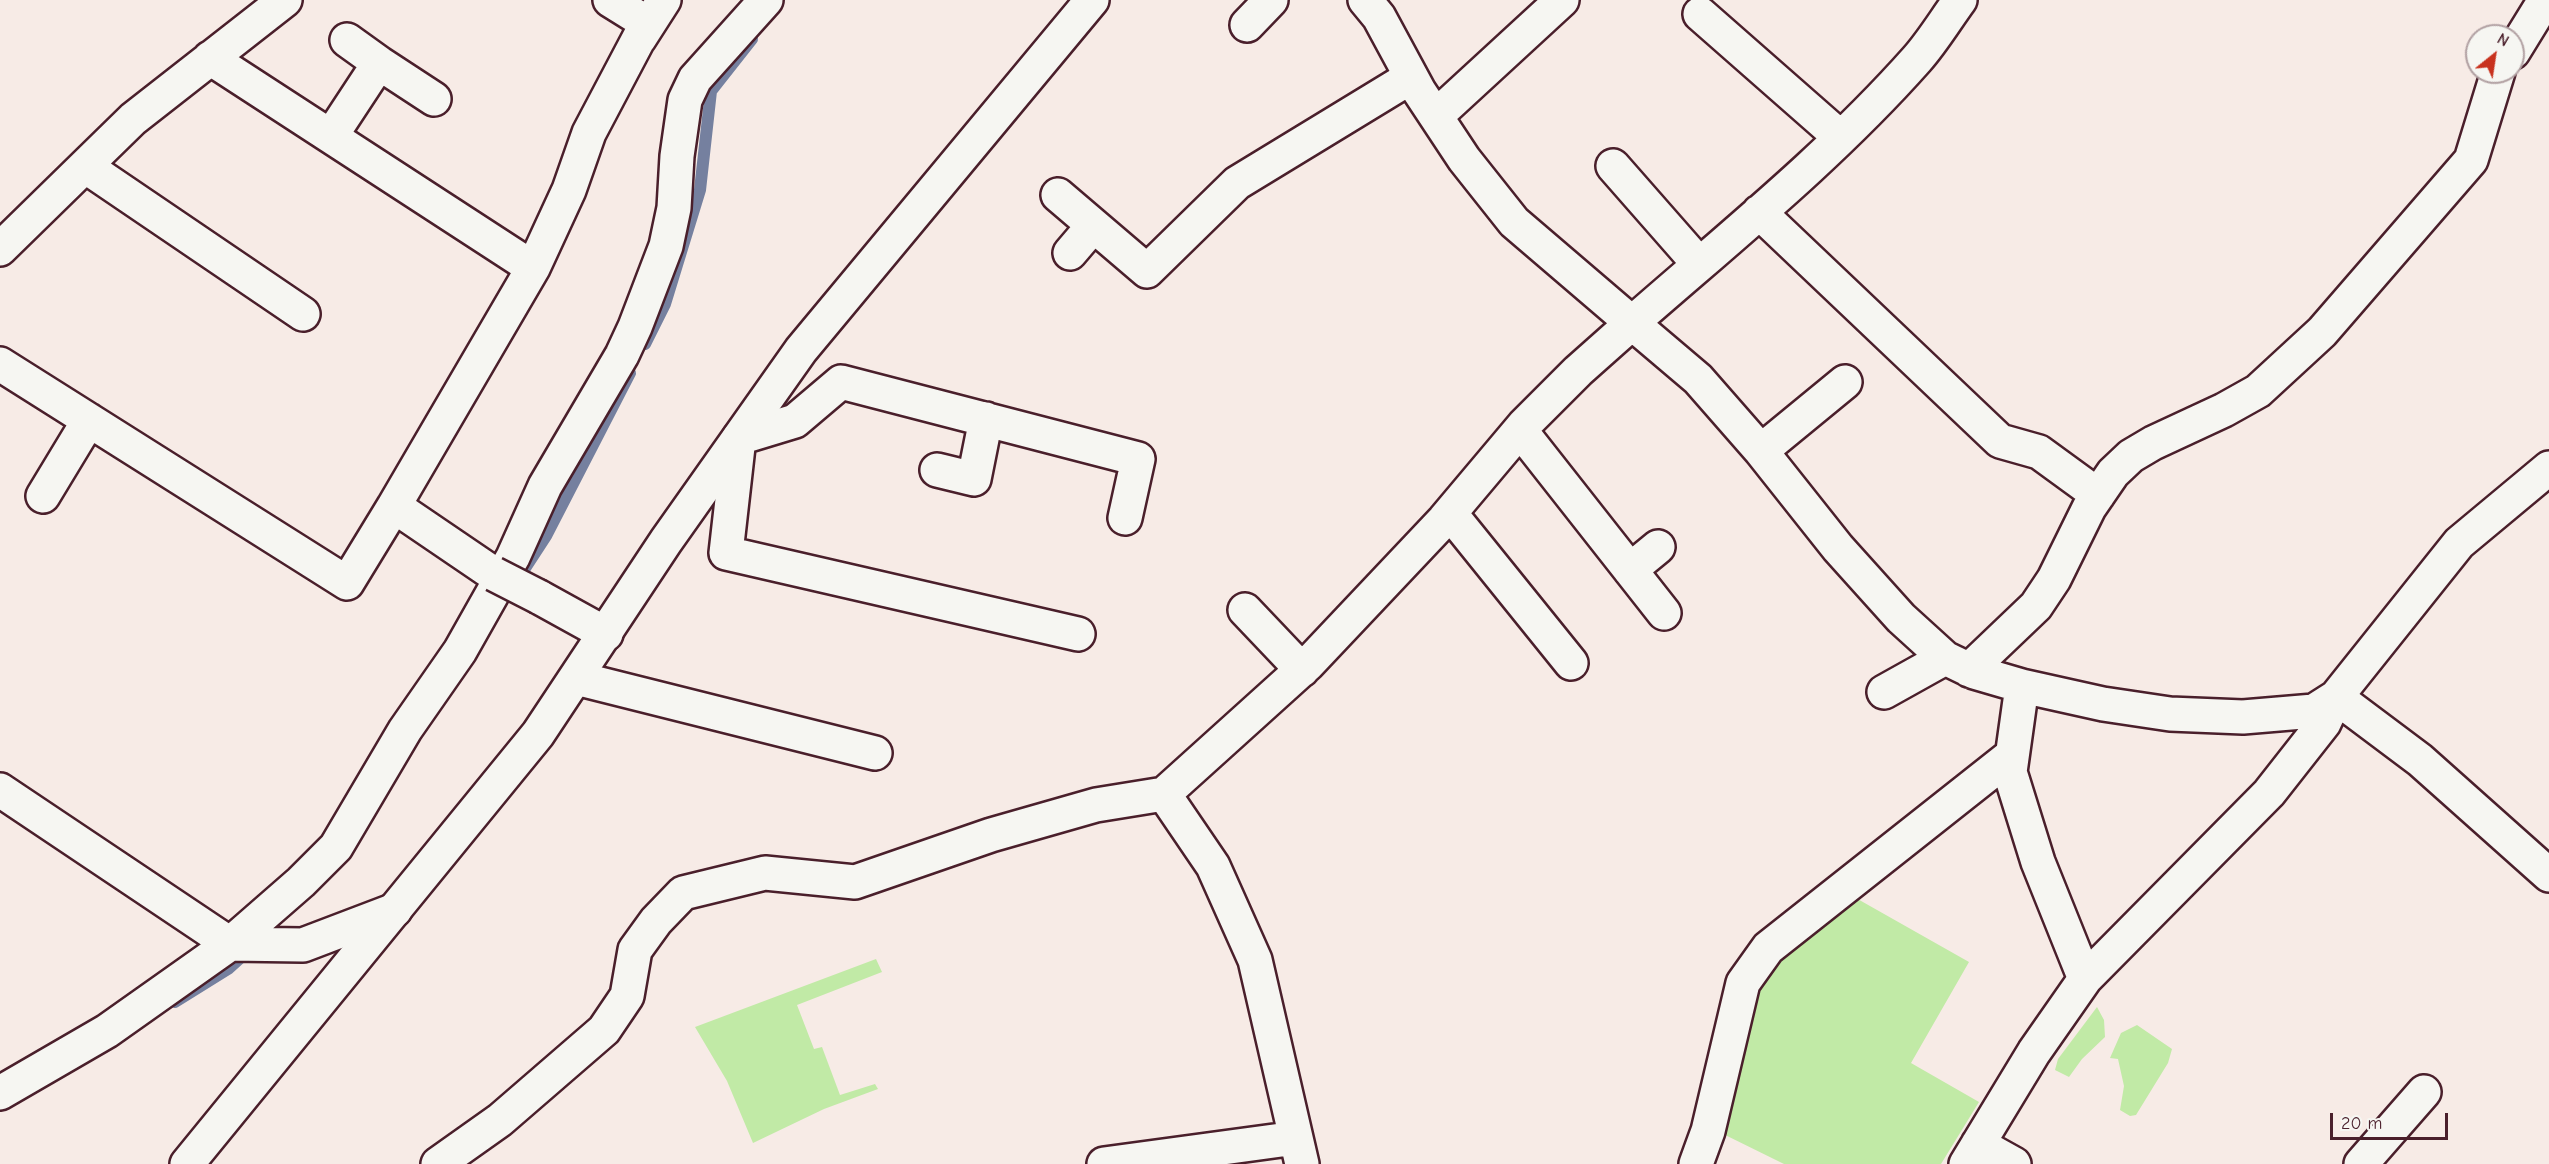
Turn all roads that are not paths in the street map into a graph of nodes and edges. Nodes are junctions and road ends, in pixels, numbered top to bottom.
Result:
1 (285, 0) edge
2 (610, 0) edge
3 (664, 0) edge
4 (766, 0) edge
5 (1092, 0) edge
6 (1271, 0) edge
7 (1365, 0) edge
8 (1562, 0) edge
9 (1960, 0) edge
10 (2545, 0) edge
11 (1700, 14) dead end
12 (1247, 25) dead end
13 (2525, 32) edge
14 (639, 39) junction
15 (347, 40) dead end
16 (210, 58) junction
17 (379, 63) junction
18 (1411, 77) junction
19 (2494, 84) edge
20 (434, 99) dead end
21 (1436, 116) junction
22 (331, 136) junction
23 (1840, 137) junction
24 (85, 166) junction
25 (1613, 166) dead end
26 (1058, 195) dead end
27 (1759, 212) junction
28 (1093, 226) junction
29 (0, 249) edge
30 (1071, 253) dead end
31 (1699, 264) junction
32 (533, 268) junction
33 (303, 314) dead end
34 (1632, 323) junction
35 (0, 364) edge
36 (1845, 382) dead end
37 (986, 419) junction
38 (89, 420) junction
39 (1520, 430) junction
40 (739, 438) junction
41 (1761, 450) junction
42 (2549, 468) edge
43 (937, 470) dead end
44 (2098, 495) junction
45 (43, 496) dead end
46 (394, 506) junction
47 (1450, 513) junction
48 (1125, 518) dead end
49 (1658, 547) dead end
50 (1630, 570) junction
51 (1245, 610) dead end
52 (1664, 613) dead end
53 (606, 634) junction
54 (1078, 634) dead end
55 (1571, 663) dead end
56 (1957, 664) junction
57 (1302, 670) junction
58 (576, 678) junction
59 (2022, 686) junction
60 (1884, 692) dead end
61 (2336, 697) junction
62 (875, 753) dead end
63 (2012, 755) junction
64 (0, 790) edge
65 (1164, 794) junction
66 (2549, 875) edge
67 (395, 910) junction
68 (230, 944) junction
69 (2085, 979) junction
70 (2424, 1092) dead end
71 (0, 1093) edge
72 (1299, 1151) edge
73 (1972, 1154) edge
74 (187, 1164) edge
75 (438, 1164) edge
76 (1104, 1164) edge
77 (1696, 1164) edge
78 (2014, 1164) edge
79 (2361, 1164) edge

1 - 16 street
2 - 14 street
3 - 14 street
4 - 68 street
5 - 40 street
6 - 12 street
7 - 18 street
8 - 21 street
9 - 23 street
10 - 13 street
11 - 23 street
14 - 32 street
15 - 17 street
16 - 22 street
16 - 24 street
17 - 20 street
17 - 22 street
18 - 21 street
18 - 28 street
19 - 44 street
21 - 34 street
22 - 32 street
23 - 27 street
24 - 29 street
24 - 33 street
25 - 31 street
26 - 28 street
27 - 31 street
27 - 44 street
28 - 30 street
31 - 34 street
32 - 46 street
34 - 39 street
34 - 41 street
35 - 38 street
36 - 41 street
37 - 40 street
37 - 43 street
37 - 48 street
38 - 45 street
38 - 46 street
39 - 47 street
39 - 50 street
40 - 53 street
40 - 54 street
41 - 56 street
42 - 61 street
44 - 56 street
46 - 53 street, bridge
47 - 55 street
47 - 57 street
49 - 50 street
50 - 52 street
51 - 57 street
53 - 58 street
56 - 59 street
56 - 60 street
57 - 65 street
58 - 62 street
58 - 67 street
59 - 61 street
59 - 63 street
61 - 66 street
61 - 69 street
63 - 69 street
63 - 77 street
64 - 68 street
65 - 72 street
65 - 75 street
67 - 68 street
67 - 74 street
68 - 71 street
69 - 73 street
70 - 79 street
72 - 76 street
73 - 78 street

